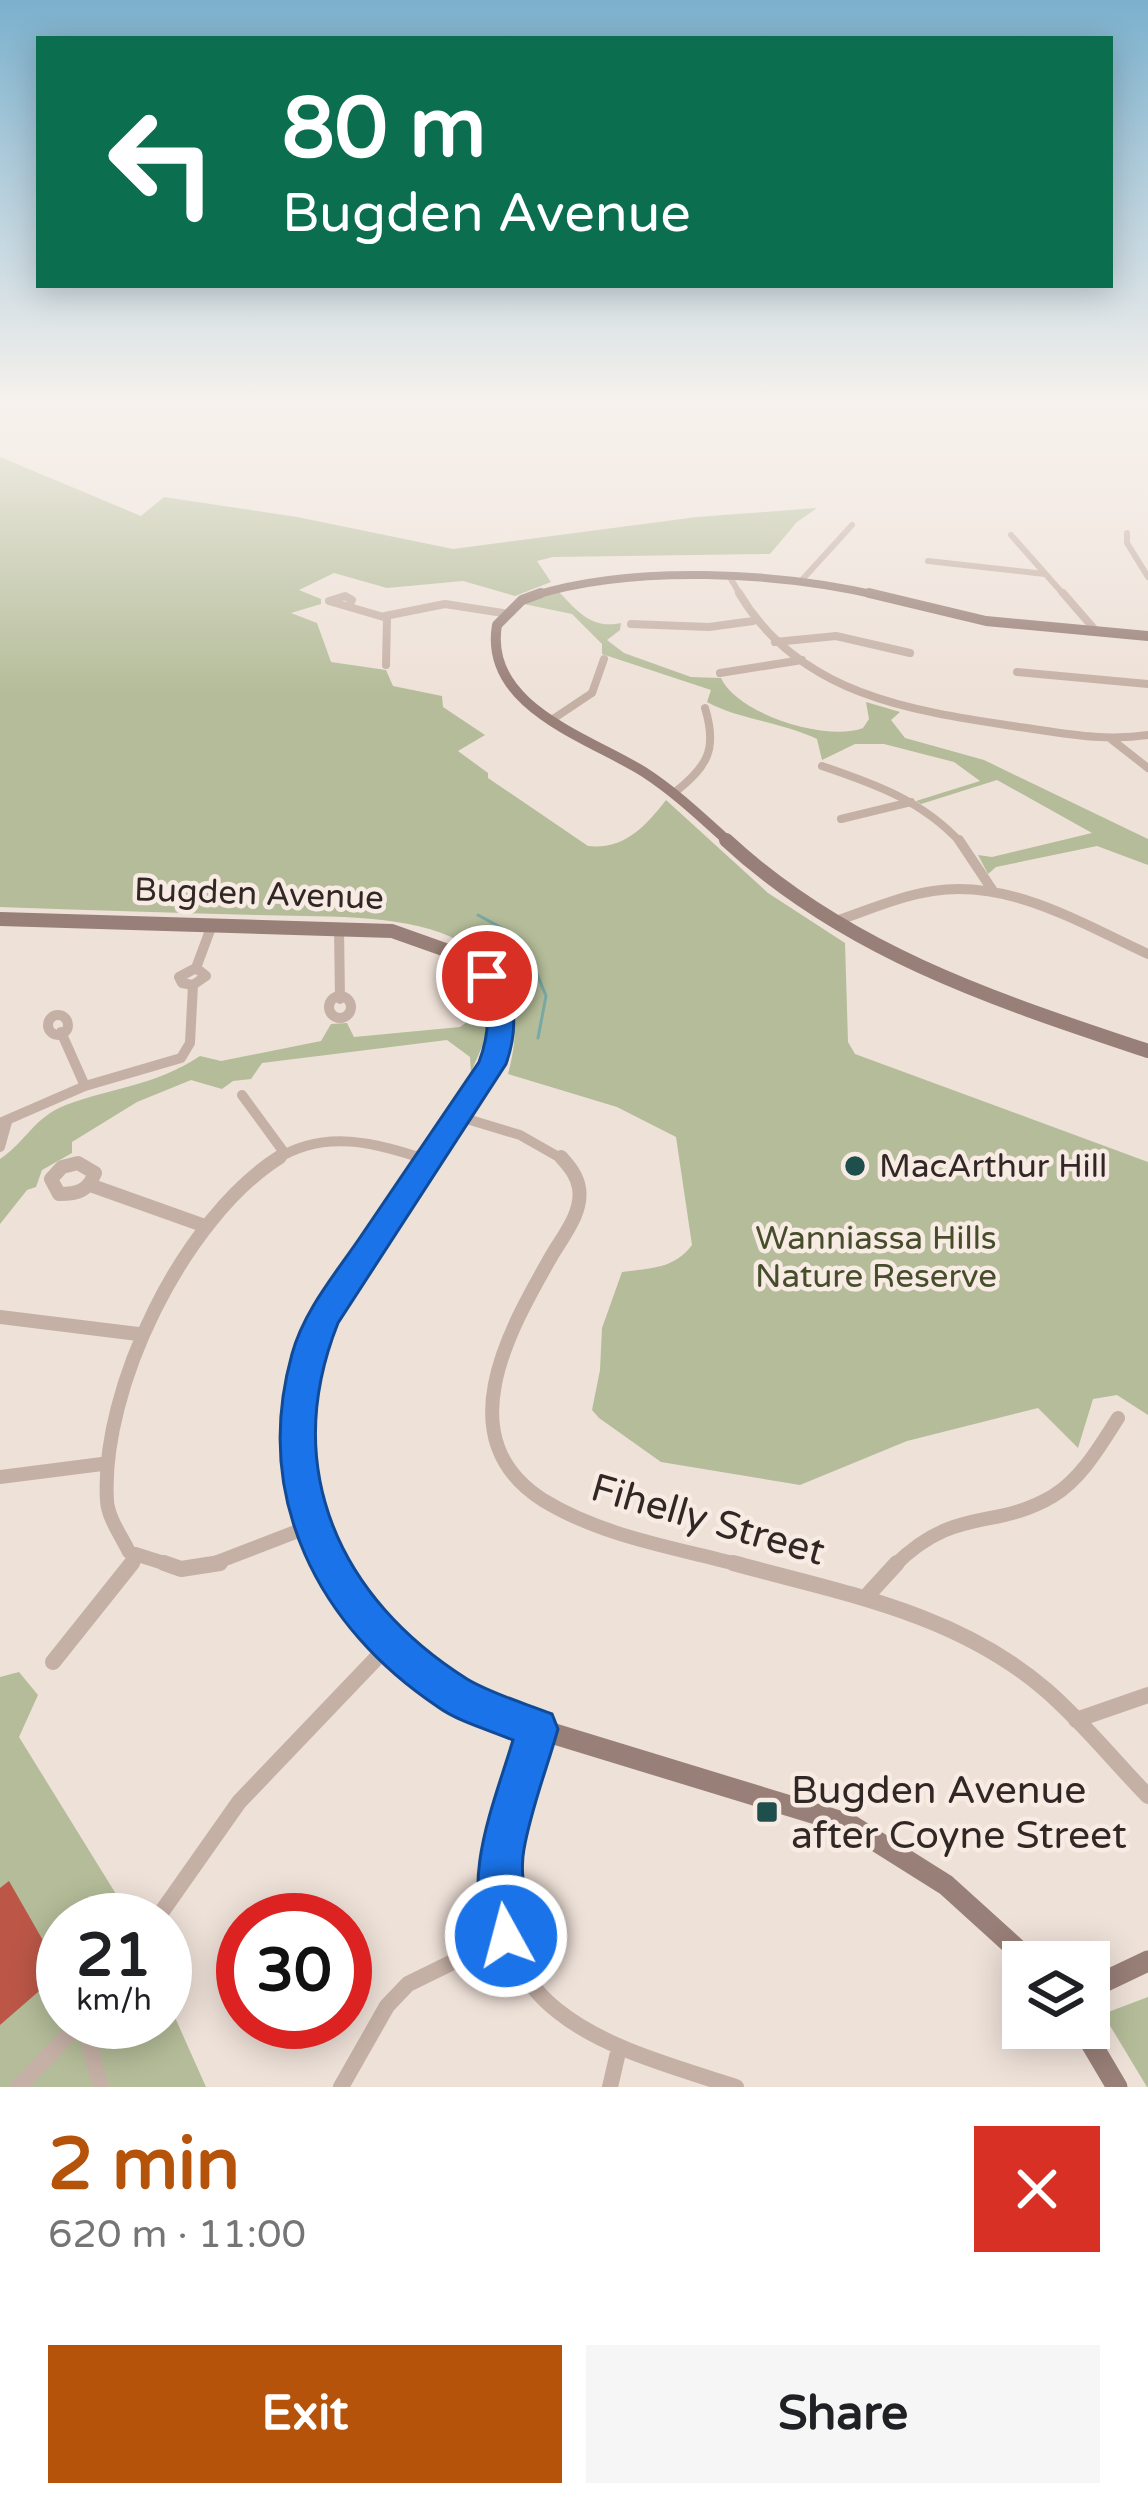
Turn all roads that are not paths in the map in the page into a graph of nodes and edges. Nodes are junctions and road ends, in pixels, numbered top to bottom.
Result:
1 (852, 525) dead end
2 (1127, 533) dead end
3 (1011, 535) dead end
4 (928, 561) dead end
5 (1045, 574) junction
6 (1148, 577) edge
7 (731, 579) junction
8 (801, 581) junction
9 (350, 604) dead end
10 (503, 613) junction
11 (385, 616) junction
12 (753, 621) junction
13 (631, 624) dead end
14 (1096, 631) junction
15 (1148, 635) edge
16 (775, 642) junction
17 (910, 653) dead end
18 (604, 659) dead end
19 (802, 660) junction
20 (386, 664) dead end
21 (1017, 672) dead end
22 (720, 673) dead end
23 (1148, 684) edge
24 (705, 708) dead end
25 (553, 719) junction
26 (1148, 735) edge
27 (1111, 739) junction
28 (822, 766) dead end
29 (1148, 768) edge
30 (674, 793) junction
31 (911, 802) junction
32 (841, 819) dead end
33 (992, 891) junction
34 (0, 919) edge
35 (832, 922) junction
36 (212, 925) junction
37 (339, 928) junction
38 (1148, 954) edge
39 (340, 999) dead end
40 (62, 1032) dead end
41 (1148, 1052) edge
42 (85, 1086) junction
43 (242, 1095) dead end
44 (460, 1117) junction
45 (4, 1123) edge
46 (0, 1147) edge
47 (283, 1151) junction
48 (431, 1161) junction
49 (90, 1185) dead end
50 (206, 1226) junction
51 (0, 1317) edge
52 (137, 1334) junction
53 (1118, 1418) dead end
54 (102, 1464) junction
55 (0, 1477) edge
56 (311, 1526) junction
57 (136, 1558) junction
58 (865, 1598) junction
59 (389, 1646) junction
60 (53, 1662) dead end
61 (1148, 1695) edge
62 (1076, 1720) junction
63 (537, 1729) junction
64 (1148, 1796) edge
65 (175, 1893) edge
66 (506, 1936) junction
67 (1009, 1941) edge
68 (1148, 1961) edge
69 (1110, 1979) edge
70 (619, 2048) junction
71 (55, 2049) edge
72 (90, 2049) edge
73 (1094, 2049) edge
74 (18, 2087) edge
75 (101, 2087) edge
76 (341, 2087) edge
77 (610, 2087) edge
78 (736, 2087) edge
79 (1117, 2087) edge

1 - 8 street
2 - 6 street
3 - 5 street
4 - 5 street
5 - 14 street
7 - 8 street
7 - 10 street
7 - 12 street
8 - 14 street
9 - 11 street
10 - 11 street
10 - 25 street
11 - 20 street
12 - 13 street
12 - 16 street
14 - 15 street
16 - 17 street
16 - 19 street
18 - 25 street
19 - 22 street
19 - 27 street
21 - 23 street
24 - 30 street
25 - 30 street
26 - 27 street
27 - 29 street
28 - 31 street
30 - 35 street
31 - 32 street
31 - 33 street
33 - 35 street
33 - 38 street
34 - 36 street, Bugden Avenue
35 - 41 street
36 - 37 street, Bugden Avenue
36 - 42 street
37 - 39 street
37 - 44 street, Bugden Avenue
40 - 42 street
42 - 45 street
43 - 47 street
44 - 48 street, Bugden Avenue
44 - 58 street, Fihelly Street
45 - 46 street
47 - 48 street
47 - 50 street
48 - 56 street, Bugden Avenue
49 - 50 street
50 - 52 street
51 - 52 street
52 - 54 street
53 - 58 street
54 - 55 street
54 - 57 street
56 - 57 street
56 - 59 street, Bugden Avenue
57 - 60 street
58 - 62 street, Fihelly Street
59 - 63 street, Bugden Avenue
59 - 65 street
61 - 62 street
62 - 64 street, Fihelly Street
63 - 66 street
63 - 67 street, Bugden Avenue
66 - 70 street
66 - 76 street
68 - 69 street
70 - 77 street
70 - 78 street
71 - 74 street
72 - 75 street
73 - 79 street

